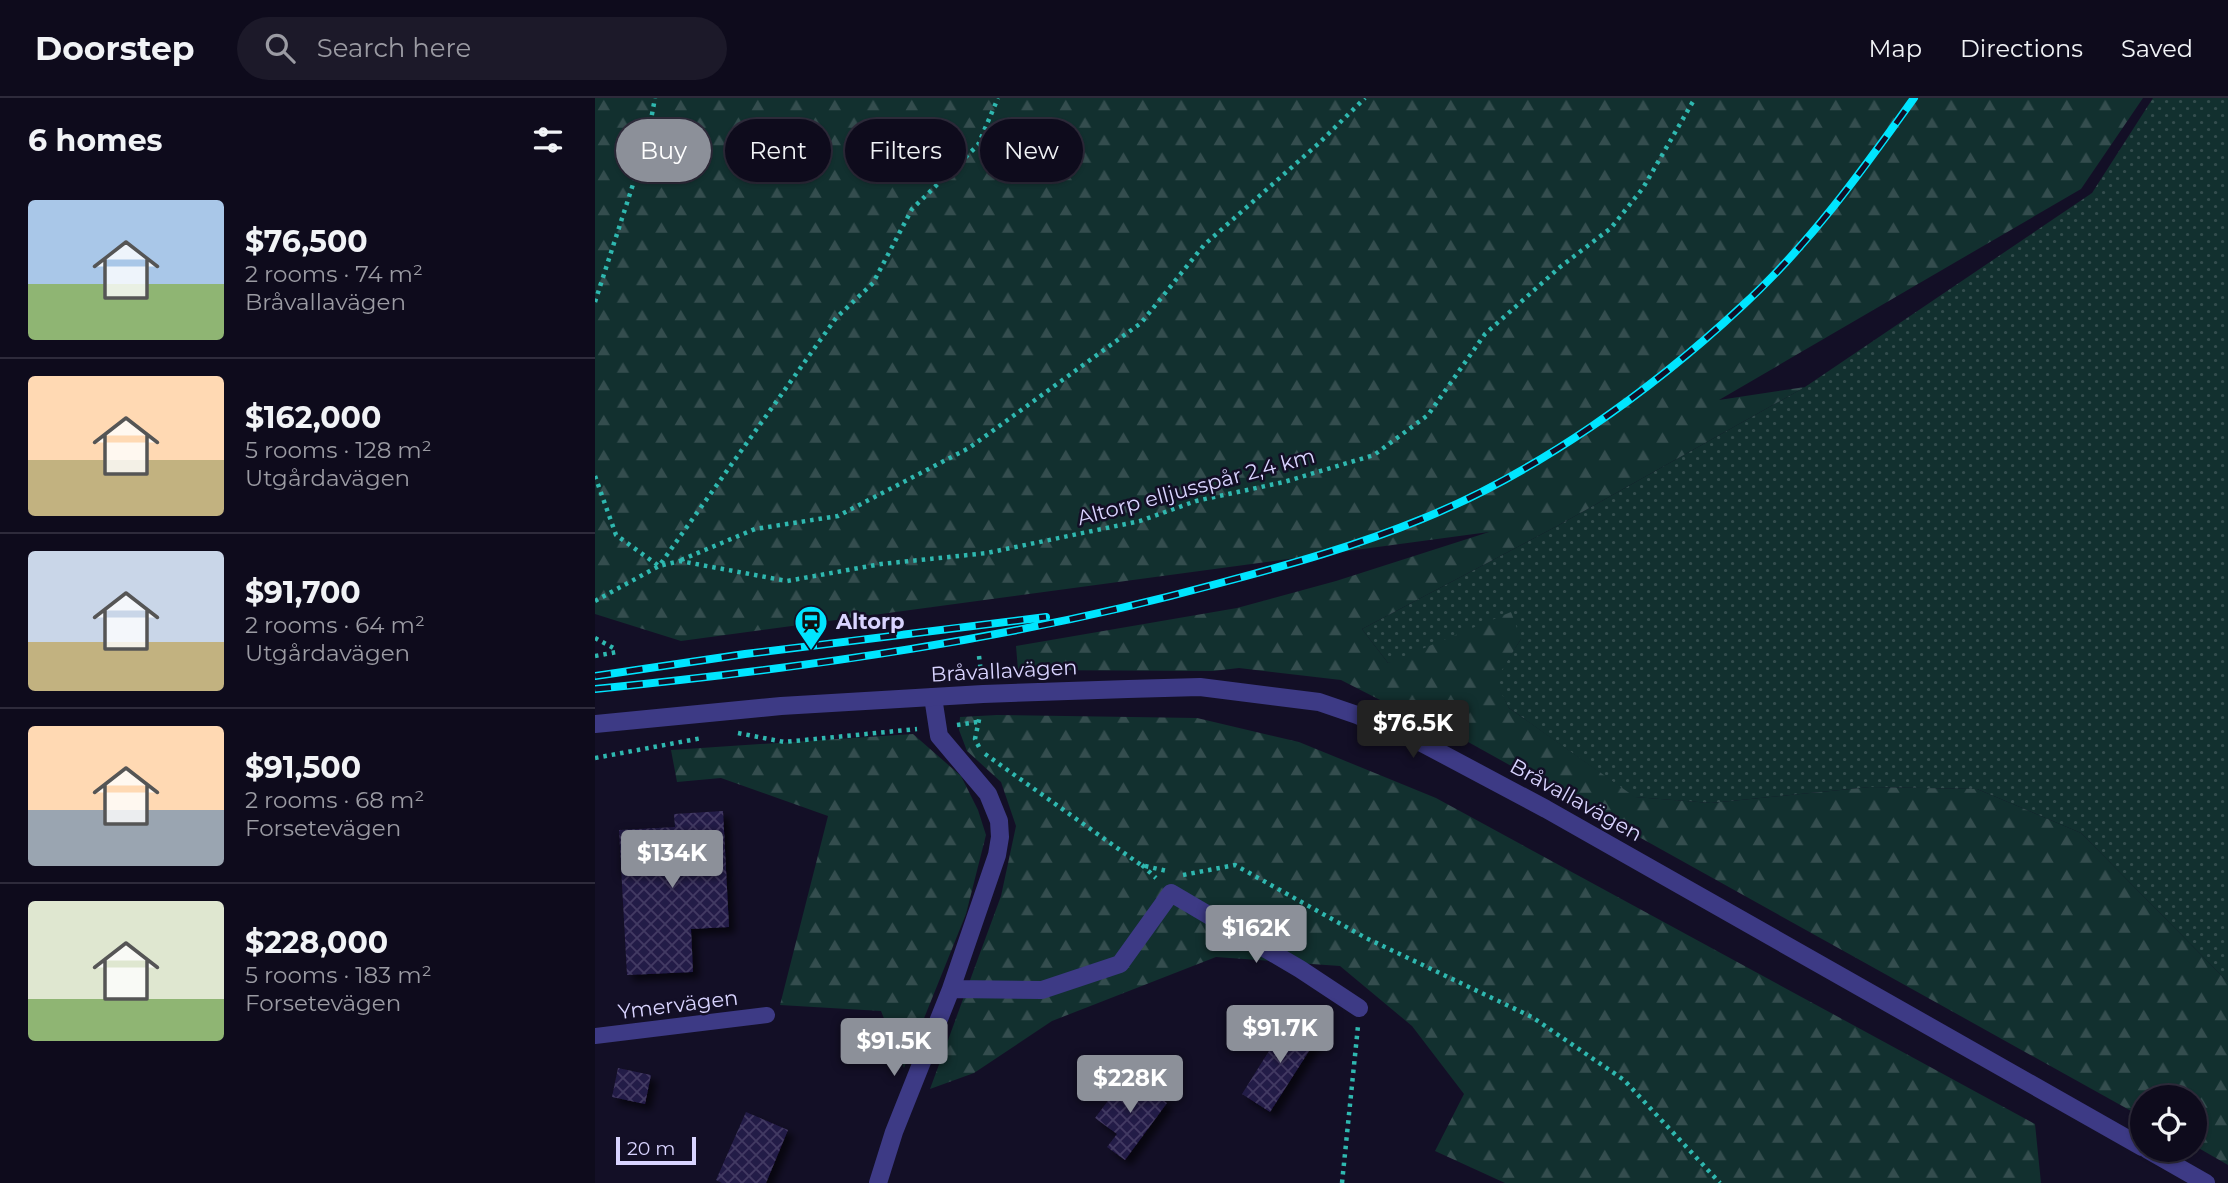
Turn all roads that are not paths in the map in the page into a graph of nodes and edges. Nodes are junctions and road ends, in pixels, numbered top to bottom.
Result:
1 (933, 697) junction
2 (595, 723) edge
3 (951, 989) junction
4 (1359, 1008) road end
5 (767, 1015) dead end
6 (595, 1036) edge
7 (2130, 1140) edge
8 (2169, 1162) edge
9 (878, 1183) edge
10 (2206, 1183) edge

1 - 2 street, Bråvallavägen
1 - 3 street
1 - 7 street, Bråvallavägen
3 - 4 street
3 - 9 street
5 - 6 lane, Ymervägen
8 - 10 street

